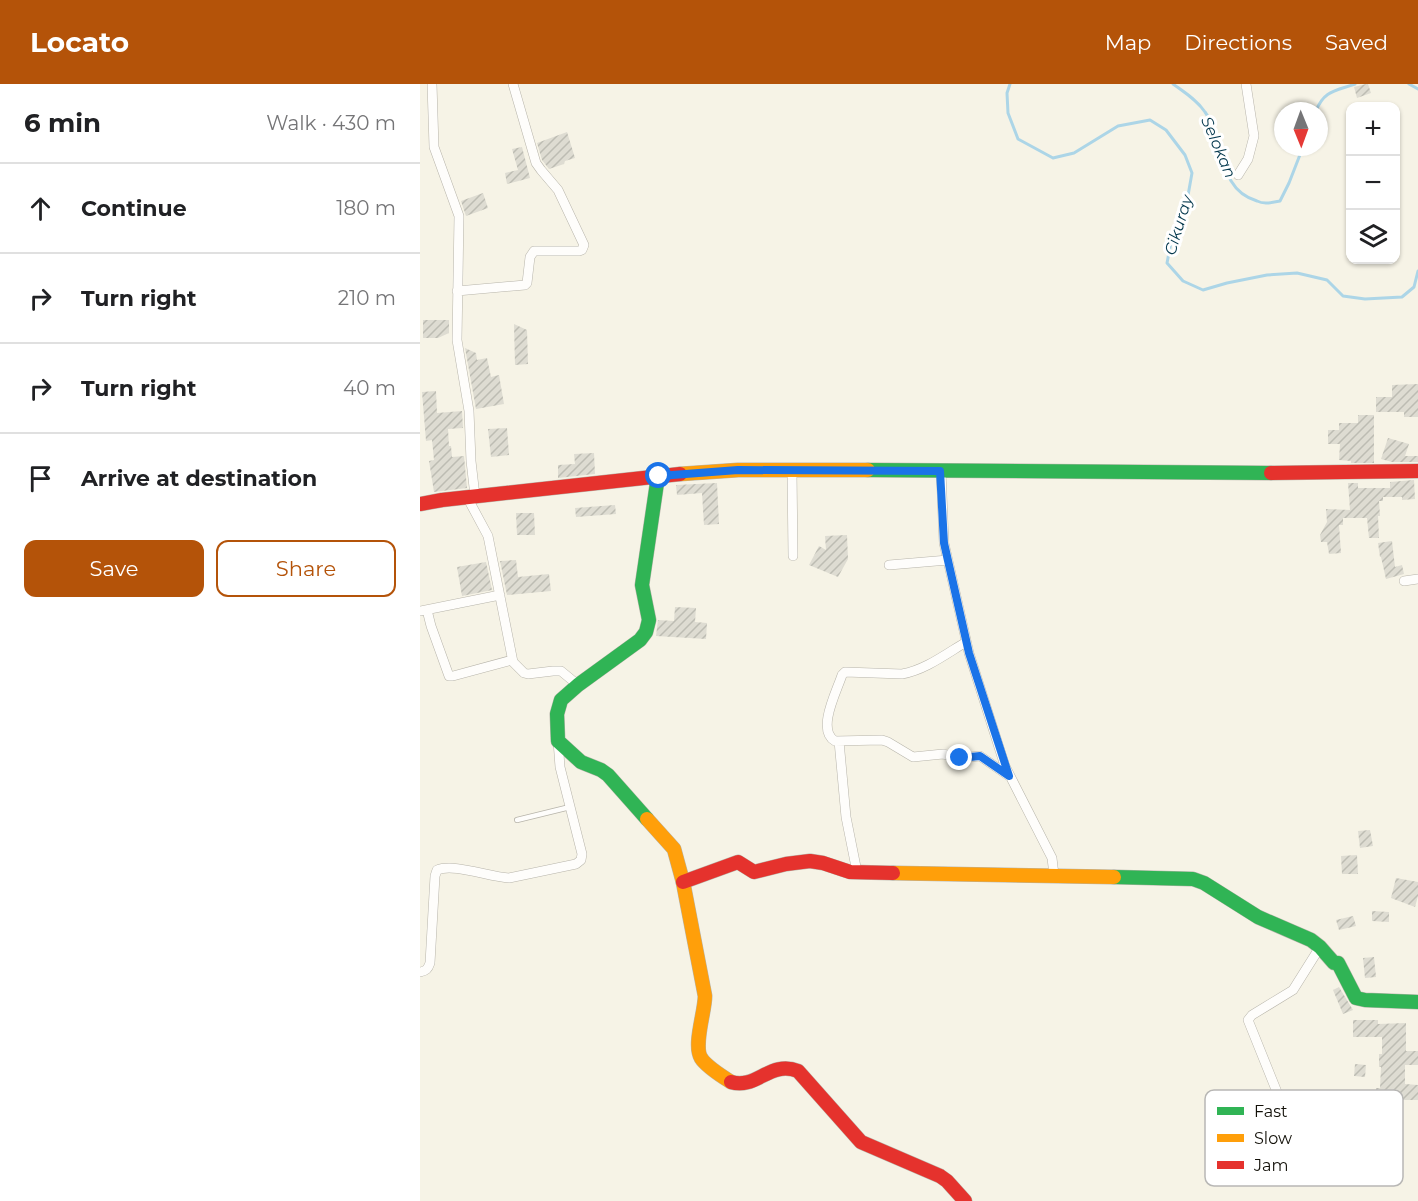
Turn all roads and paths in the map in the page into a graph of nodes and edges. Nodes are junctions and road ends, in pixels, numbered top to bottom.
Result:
1 (432, 84) edge
2 (513, 84) edge
3 (1246, 84) edge
4 (1238, 175) dead end
5 (457, 291) junction
6 (792, 471) junction
7 (940, 471) junction
8 (1418, 471) edge
9 (658, 476) junction
10 (471, 497) junction
11 (420, 504) edge
12 (793, 556) dead end
13 (948, 560) junction
14 (889, 565) dead end
15 (1418, 579) edge
16 (1404, 581) dead end
17 (500, 595) junction
18 (423, 610) edge
19 (966, 642) junction
20 (512, 660) junction
21 (578, 685) junction
22 (558, 741) junction
23 (839, 741) junction
24 (1009, 776) junction
25 (570, 807) junction
26 (517, 820) dead end
27 (857, 872) junction
28 (1054, 875) junction
29 (683, 882) junction
30 (1320, 947) junction
31 (420, 972) edge
32 (1418, 1002) edge
33 (1276, 1090) edge
34 (965, 1201) edge

1 - 5 street
2 - 5 street
3 - 4 street
5 - 10 street
6 - 7 street
6 - 9 street
6 - 12 street
7 - 8 street
7 - 13 street
9 - 10 street
9 - 21 street
10 - 11 street
10 - 17 street
13 - 14 street
13 - 19 street
15 - 16 street
17 - 18 street
17 - 20 street
18 - 20 street
19 - 23 street
19 - 24 street
20 - 21 street
21 - 22 street
22 - 25 street
22 - 29 street
23 - 24 street
23 - 27 street
24 - 28 street
25 - 26 lane
25 - 31 street
27 - 28 street
27 - 29 street
28 - 30 street
29 - 34 street
30 - 32 street
30 - 33 street

